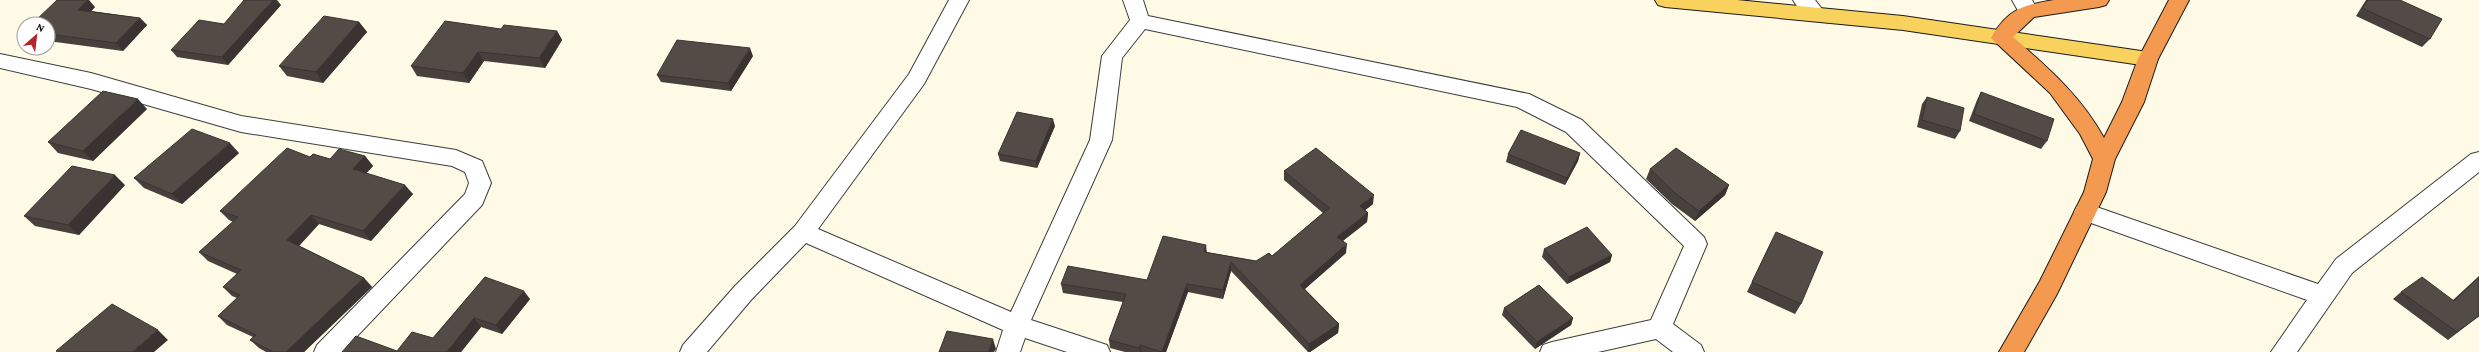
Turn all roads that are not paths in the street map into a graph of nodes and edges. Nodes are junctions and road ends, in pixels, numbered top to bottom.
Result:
1 (959, 0) edge
2 (1133, 0) edge
3 (1665, 0) edge
4 (2099, 0) edge
5 (2179, 0) edge
6 (2025, 6) edge
7 (1809, 7) edge
8 (1140, 21) junction
9 (2001, 38) junction
10 (2148, 59) junction
11 (0, 61) edge
12 (2104, 159) junction
13 (2479, 160) edge
14 (2085, 212) junction
15 (803, 232) junction
16 (2323, 296) junction
17 (1017, 324) junction
18 (1659, 328) junction
19 (326, 352) edge
20 (692, 352) edge
21 (1008, 352) edge
22 (1098, 352) edge
23 (1552, 352) edge
24 (1692, 352) edge
25 (2011, 352) edge
26 (2283, 352) edge

1 - 15 street
2 - 8 street
3 - 7 main road
4 - 6 highway
5 - 10 highway
6 - 9 highway
7 - 9 main road
8 - 17 street
8 - 18 street
9 - 10 main road
9 - 12 highway
10 - 12 highway
11 - 19 street
12 - 14 highway
13 - 16 street
14 - 16 street
14 - 25 highway
15 - 17 street
15 - 20 street
16 - 26 street
17 - 21 street
17 - 22 street
18 - 23 street
18 - 24 street

